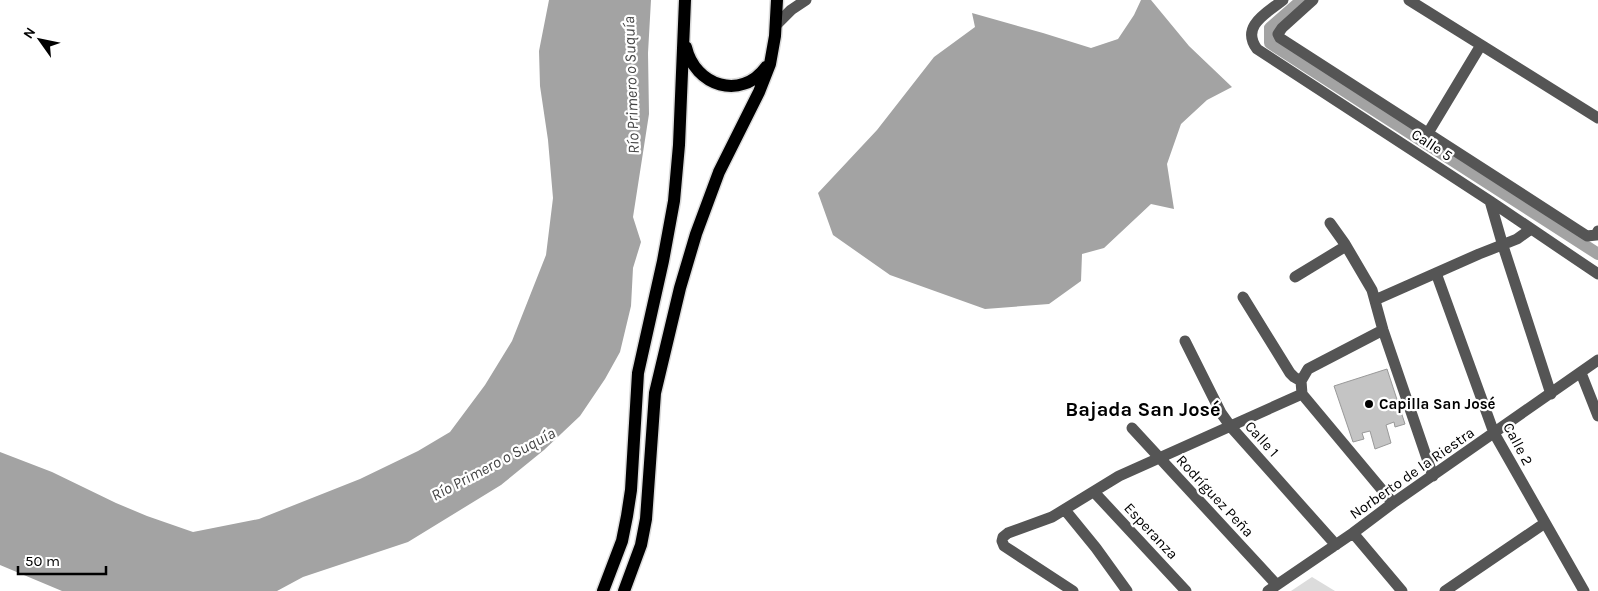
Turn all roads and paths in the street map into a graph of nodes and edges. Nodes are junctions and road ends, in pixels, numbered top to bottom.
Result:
1 (685, 0) edge
2 (777, 0) edge
3 (806, 0) edge
4 (1283, 0) edge
5 (1314, 0) edge
6 (1409, 0) edge
7 (776, 26) junction
8 (684, 35) junction
9 (1482, 46) junction
10 (773, 53) junction
11 (1598, 118) edge
12 (1428, 133) junction
13 (1490, 201) junction
14 (1330, 224) dead end
15 (1531, 229) junction
16 (1598, 231) edge
17 (1346, 246) junction
18 (1503, 246) junction
19 (1436, 273) junction
20 (1598, 274) edge
21 (1295, 277) dead end
22 (1243, 297) dead end
23 (1375, 300) junction
24 (1383, 330) junction
25 (1185, 341) dead end
26 (1598, 360) edge
27 (1581, 373) junction
28 (1301, 381) junction
29 (1302, 394) junction
30 (1551, 394) junction
31 (1598, 416) edge
32 (1231, 427) junction
33 (1132, 428) dead end
34 (1494, 433) junction
35 (1160, 459) junction
36 (1433, 476) junction
37 (1094, 492) junction
38 (1393, 504) junction
39 (1066, 510) junction
40 (1545, 523) junction
41 (1353, 533) junction
42 (1336, 545) junction
43 (1272, 588) edge
44 (603, 591) edge
45 (624, 591) edge
46 (1073, 591) edge
47 (1127, 591) edge
48 (1186, 591) edge
49 (1402, 591) edge
50 (1445, 591) edge
51 (1584, 591) edge

1 - 8 main road
2 - 7 main road
3 - 7 street
4 - 13 street, Calle 5
5 - 12 street
6 - 9 street
7 - 10 main road
8 - 10 main road
8 - 44 main road
9 - 11 street
9 - 12 street
10 - 45 main road
12 - 16 street
13 - 15 street, Calle 5
13 - 18 street
14 - 17 street
15 - 18 street
15 - 20 street, Calle 5
17 - 21 street
17 - 23 street
18 - 19 street
18 - 30 street
19 - 23 street
19 - 34 street, Calle 2
22 - 28 street
23 - 24 street
24 - 28 street
24 - 36 street
25 - 32 street, Calle 1
26 - 27 street, Norberto de la Riestra
27 - 30 street, Norberto de la Riestra
27 - 31 street
28 - 29 street
29 - 32 street
29 - 38 street
30 - 34 street, Norberto de la Riestra
32 - 35 street
32 - 42 street, Calle 1
33 - 35 street, Rodríguez Peña
34 - 36 street, Norberto de la Riestra
34 - 40 street, Calle 2
35 - 37 street
35 - 43 street, Rodríguez Peña
36 - 38 street, Norberto de la Riestra
37 - 39 street
37 - 48 street, Esperanza
38 - 41 street, Norberto de la Riestra
39 - 46 street
39 - 47 street
40 - 50 street
40 - 51 street, Calle 2
41 - 42 street, Norberto de la Riestra
41 - 49 street
42 - 43 street, Norberto de la Riestra

